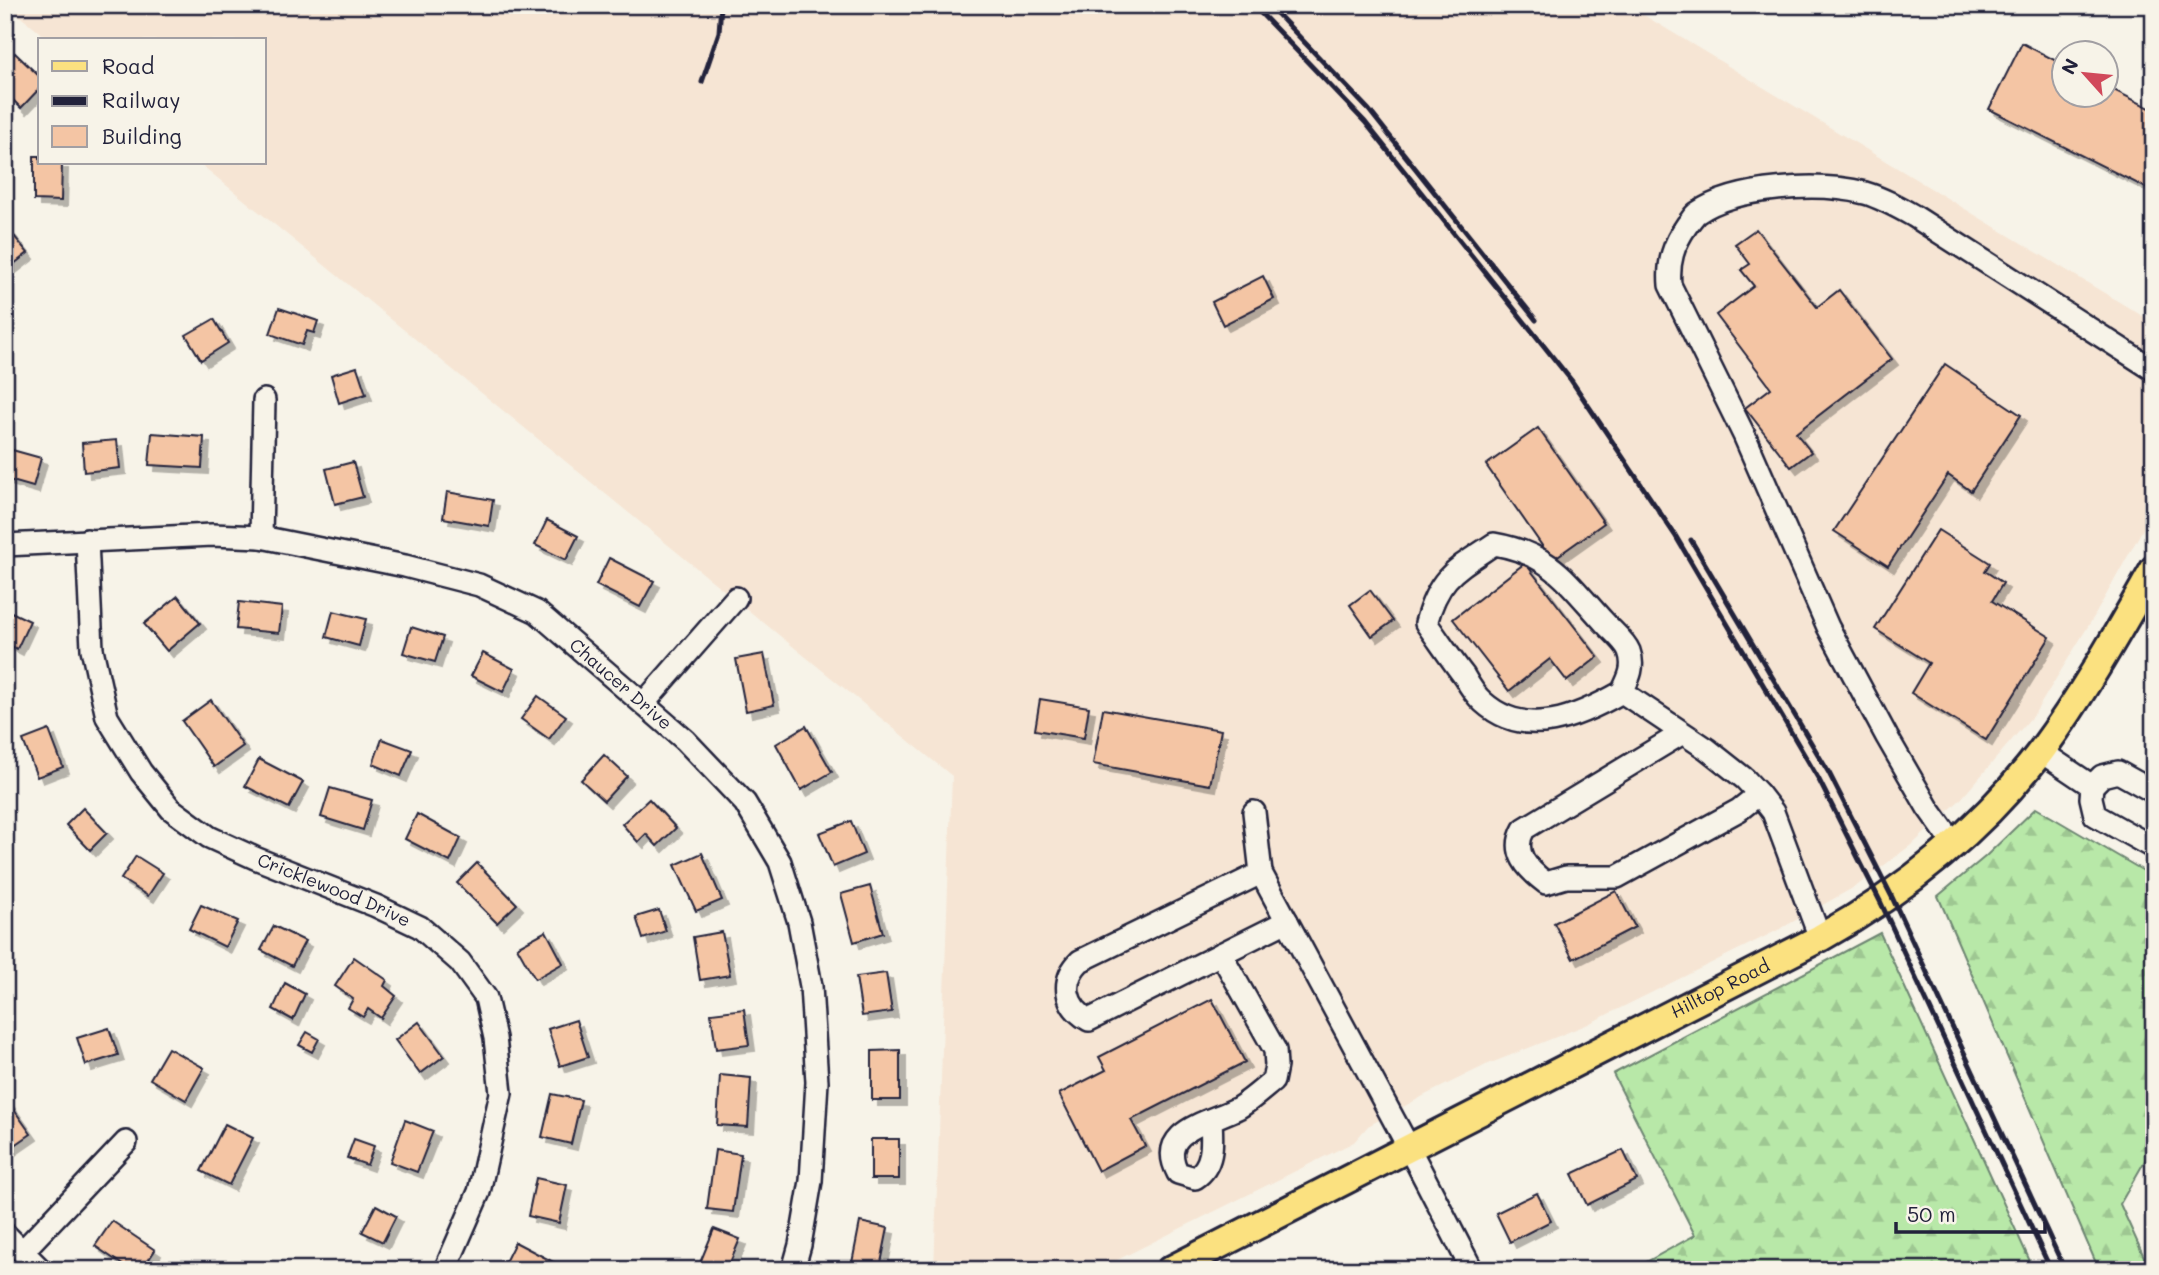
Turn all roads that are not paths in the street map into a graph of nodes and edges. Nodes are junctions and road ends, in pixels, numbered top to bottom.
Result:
1 (2154, 370) edge
2 (264, 400) dead end
3 (261, 537) junction
4 (87, 540) junction
5 (5, 545) edge
6 (2154, 569) edge
7 (736, 598) dead end
8 (1622, 692) junction
9 (644, 703) junction
10 (1681, 734) junction
11 (2040, 751) junction
12 (2092, 786) junction
13 (2154, 792) edge
14 (1759, 794) junction
15 (1254, 812) dead end
16 (1953, 843) junction
17 (2154, 848) edge
18 (1262, 873) junction
19 (1287, 921) junction
20 (1821, 938) junction
21 (1221, 954) junction
22 (1211, 1120) dead end
23 (126, 1142) dead end
24 (1409, 1148) junction
25 (5, 1234) edge
26 (22, 1252) junction
27 (41, 1270) edge
28 (445, 1270) edge
29 (793, 1270) edge
30 (1170, 1270) edge
31 (1472, 1270) edge

1 - 16 street
2 - 3 street
3 - 4 street, Chaucer Drive
3 - 9 street, Chaucer Drive
4 - 5 street, Chaucer Drive
4 - 28 street, Cricklewood Drive
6 - 11 main road, Hilltop Road
7 - 9 street
8 - 8 street
8 - 10 street
9 - 29 street, Chaucer Drive
10 - 14 street
10 - 14 street
11 - 12 street
11 - 16 main road, Hilltop Road
12 - 13 street
12 - 17 street
14 - 20 street
15 - 18 street
16 - 20 main road, Hilltop Road
18 - 19 street
18 - 21 street
19 - 21 street
19 - 24 street
20 - 24 main road, Hilltop Road
21 - 22 street
23 - 26 street
24 - 30 main road, Hilltop Road
24 - 31 street
25 - 26 street
26 - 27 street

